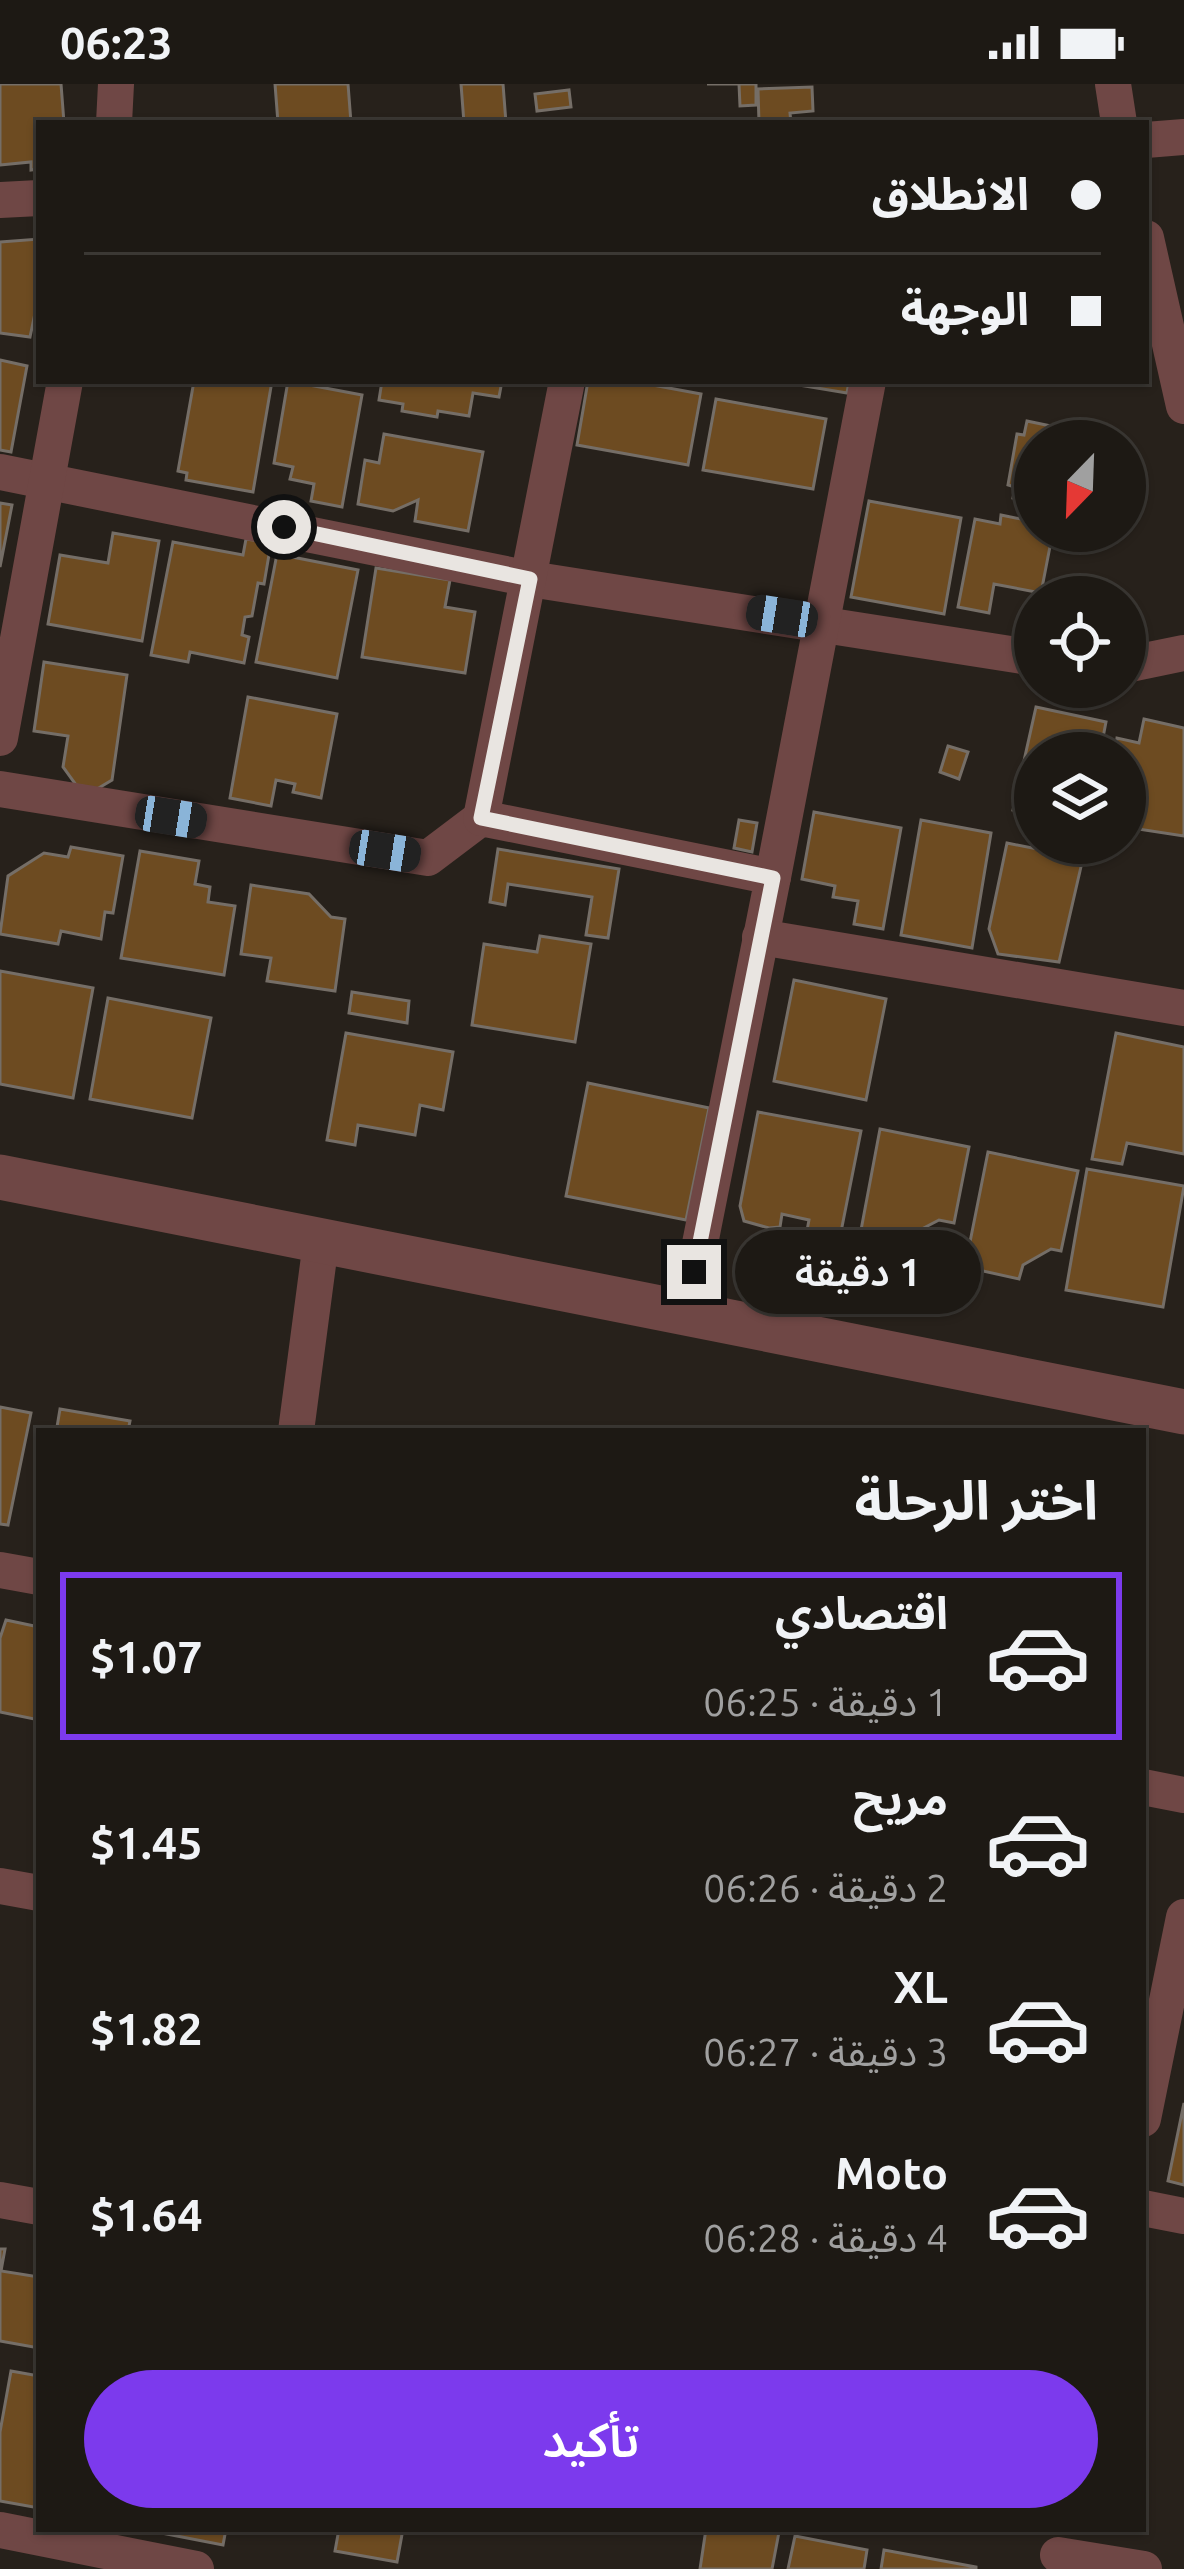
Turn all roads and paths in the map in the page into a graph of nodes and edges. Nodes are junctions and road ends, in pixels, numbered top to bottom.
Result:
1 (116, 84) edge
2 (1113, 84) edge
3 (114, 120) edge
4 (1119, 120) edge
5 (1184, 137) edge
6 (1149, 140) edge
7 (36, 198) edge
8 (0, 200) edge
9 (1162, 262) edge
10 (64, 384) edge
11 (566, 384) edge
12 (867, 384) edge
13 (1184, 406) edge
14 (0, 472) edge
15 (48, 482) junction
16 (530, 579) junction
17 (824, 623) junction
18 (1184, 653) edge
19 (1014, 655) edge
20 (1146, 661) edge
21 (0, 738) edge
22 (0, 789) edge
23 (481, 818) junction
24 (773, 878) junction
25 (760, 937) junction
26 (1184, 1008) edge
27 (0, 1177) edge
28 (322, 1242) junction
29 (686, 1314) junction
30 (1184, 1412) edge
31 (296, 1428) edge
32 (0, 1570) edge
33 (36, 1576) edge
34 (1146, 1788) edge
35 (1184, 1795) edge
36 (0, 1886) edge
37 (36, 1893) edge
38 (1184, 1917) edge
39 (1146, 2100) edge
40 (0, 2200) edge
41 (36, 2206) edge
42 (1146, 2209) edge
43 (1184, 2216) edge
44 (134, 2542) edge
45 (14, 2544) edge
46 (1059, 2551) edge
47 (196, 2569) edge
48 (1144, 2569) edge

1 - 3 street
2 - 4 street
5 - 6 street
7 - 8 street
9 - 13 street
10 - 15 street
11 - 16 street
12 - 17 street
14 - 15 street
15 - 16 street
15 - 21 street
16 - 17 street
16 - 23 street
17 - 19 street
17 - 24 street
18 - 20 street
22 - 23 street
23 - 24 street
24 - 25 street
25 - 26 street
25 - 29 street
27 - 28 street
28 - 29 street
28 - 31 street
29 - 30 street
32 - 33 street
34 - 35 street
36 - 37 street
38 - 39 street
40 - 41 street
42 - 43 street
44 - 45 street
44 - 47 street
46 - 48 street

